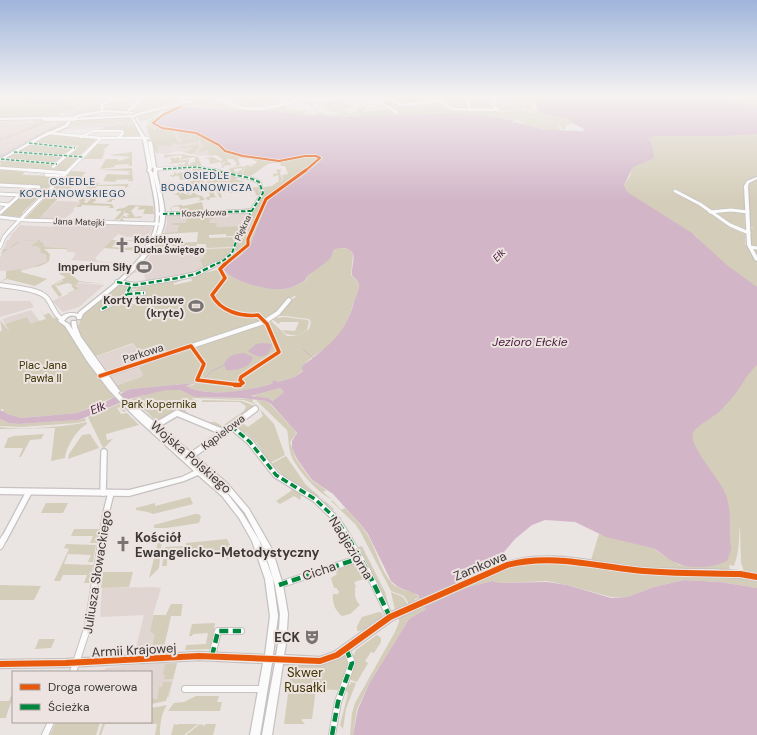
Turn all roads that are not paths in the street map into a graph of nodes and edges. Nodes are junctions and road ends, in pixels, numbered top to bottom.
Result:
1 (52, 131) edge
2 (92, 131) edge
3 (122, 131) edge
4 (142, 131) edge
5 (48, 133) junction
6 (81, 137) junction
7 (100, 138) junction
8 (118, 138) junction
9 (146, 138) junction
10 (29, 143) junction
11 (14, 152) junction
12 (65, 156) junction
13 (83, 157) junction
14 (0, 160) edge
15 (56, 164) junction
16 (53, 167) dead end
17 (0, 168) edge
18 (156, 170) junction
19 (27, 171) junction
20 (149, 171) junction
21 (55, 172) junction
22 (67, 173) junction
23 (52, 176) junction
24 (64, 176) junction
25 (757, 178) edge
26 (0, 185) edge
27 (30, 186) junction
28 (39, 187) dead end
29 (675, 191) dead end
30 (0, 194) edge
31 (20, 195) junction
32 (0, 204) edge
33 (9, 204) junction
34 (251, 211) junction
35 (710, 212) junction
36 (748, 212) junction
37 (0, 213) edge
38 (160, 214) junction
39 (0, 217) edge
40 (21, 219) junction
41 (158, 224) junction
42 (749, 233) junction
43 (0, 247) edge
44 (750, 248) junction
45 (757, 248) edge
46 (757, 260) edge
47 (132, 267) junction
48 (117, 282) junction
49 (0, 285) edge
50 (131, 285) junction
51 (144, 293) dead end
52 (127, 294) junction
53 (289, 300) dead end
54 (52, 309) junction
55 (102, 309) dead end
56 (70, 314) junction
57 (79, 316) junction
58 (63, 321) junction
59 (74, 322) junction
60 (103, 376) junction
61 (126, 402) junction
62 (255, 409) dead end
63 (155, 426) junction
64 (231, 426) junction
65 (222, 432) junction
66 (104, 452) dead end
67 (191, 456) junction
68 (203, 470) junction
69 (0, 491) edge
70 (29, 492) junction
71 (103, 493) junction
72 (111, 493) junction
73 (0, 546) edge
74 (360, 558) junction
75 (756, 577) edge
76 (279, 585) junction
77 (390, 617) junction
78 (241, 631) dead end
79 (346, 648) junction
80 (212, 656) junction
81 (269, 659) junction
82 (280, 659) junction
83 (77, 663) junction
84 (0, 664) edge
85 (73, 671) edge
86 (185, 689) dead end
87 (263, 689) junction
88 (51, 723) edge
89 (45, 735) edge
90 (255, 735) edge
91 (267, 735) edge
92 (332, 735) edge

1 - 5 street
2 - 6 street
3 - 8 street
4 - 9 street
5 - 6 street
5 - 10 street
6 - 7 street
7 - 8 street
7 - 13 street
8 - 9 street
9 - 18 street
9 - 20 street
10 - 11 street
10 - 12 street
11 - 12 street
11 - 14 street
12 - 13 street
12 - 15 street
13 - 22 street
14 - 15 street
15 - 16 street
17 - 19 street
18 - 20 street
18 - 34 street, Piękna
18 - 38 street
19 - 21 street
19 - 23 street
20 - 38 street
21 - 22 street
21 - 23 street
22 - 24 street
23 - 24 street
24 - 40 street
25 - 36 street
26 - 27 street
27 - 28 street
27 - 31 street
29 - 35 street
30 - 31 street
31 - 33 street
32 - 33 street
33 - 37 street
34 - 38 street, Koszykowa
34 - 50 street, Piękna
35 - 36 street
35 - 42 street
36 - 42 street
38 - 41 street
38 - 47 street
39 - 40 street, Jana Matejki
40 - 41 street, Jana Matejki
40 - 43 street
41 - 47 street
42 - 44 street
44 - 45 street
44 - 46 street
47 - 48 street
47 - 56 street
48 - 50 street, Piękna
48 - 57 street
49 - 54 street
50 - 52 street
51 - 52 street
52 - 55 street
53 - 60 street, Parkowa
54 - 56 street
54 - 58 street
56 - 57 street
56 - 58 street
57 - 59 street
58 - 59 street
58 - 60 street
59 - 60 street
60 - 61 street, Wojska Polskiego
61 - 63 street, Wojska Polskiego
61 - 68 street, Wojska Polskiego
62 - 64 street, Kąpielowa
63 - 65 street
63 - 67 street, Wojska Polskiego
64 - 65 street, Kąpielowa
64 - 74 street, Nadjeziorna
65 - 67 street, Kąpielowa
66 - 71 street
67 - 68 street, Wojska Polskiego
68 - 72 street
68 - 76 street, Wojska Polskiego
68 - 81 street, Wojska Polskiego
69 - 70 street
70 - 71 street
70 - 73 street
71 - 72 street
72 - 83 street, Juliusza Słowackiego
74 - 76 street, Cicha
74 - 77 street, Nadjeziorna
75 - 77 street, Zamkowa
76 - 82 street, Wojska Polskiego
77 - 79 street, Zamkowa
78 - 80 street
79 - 82 street, Zamkowa
79 - 92 street
80 - 81 street, Armii Krajowej
80 - 83 street, Armii Krajowej
81 - 82 street, Zamkowa
81 - 87 street, Wojska Polskiego
82 - 91 street, Wojska Polskiego
83 - 84 street, Armii Krajowej
83 - 85 street, Juliusza Słowackiego
86 - 87 street
87 - 90 street, Wojska Polskiego
88 - 89 street

